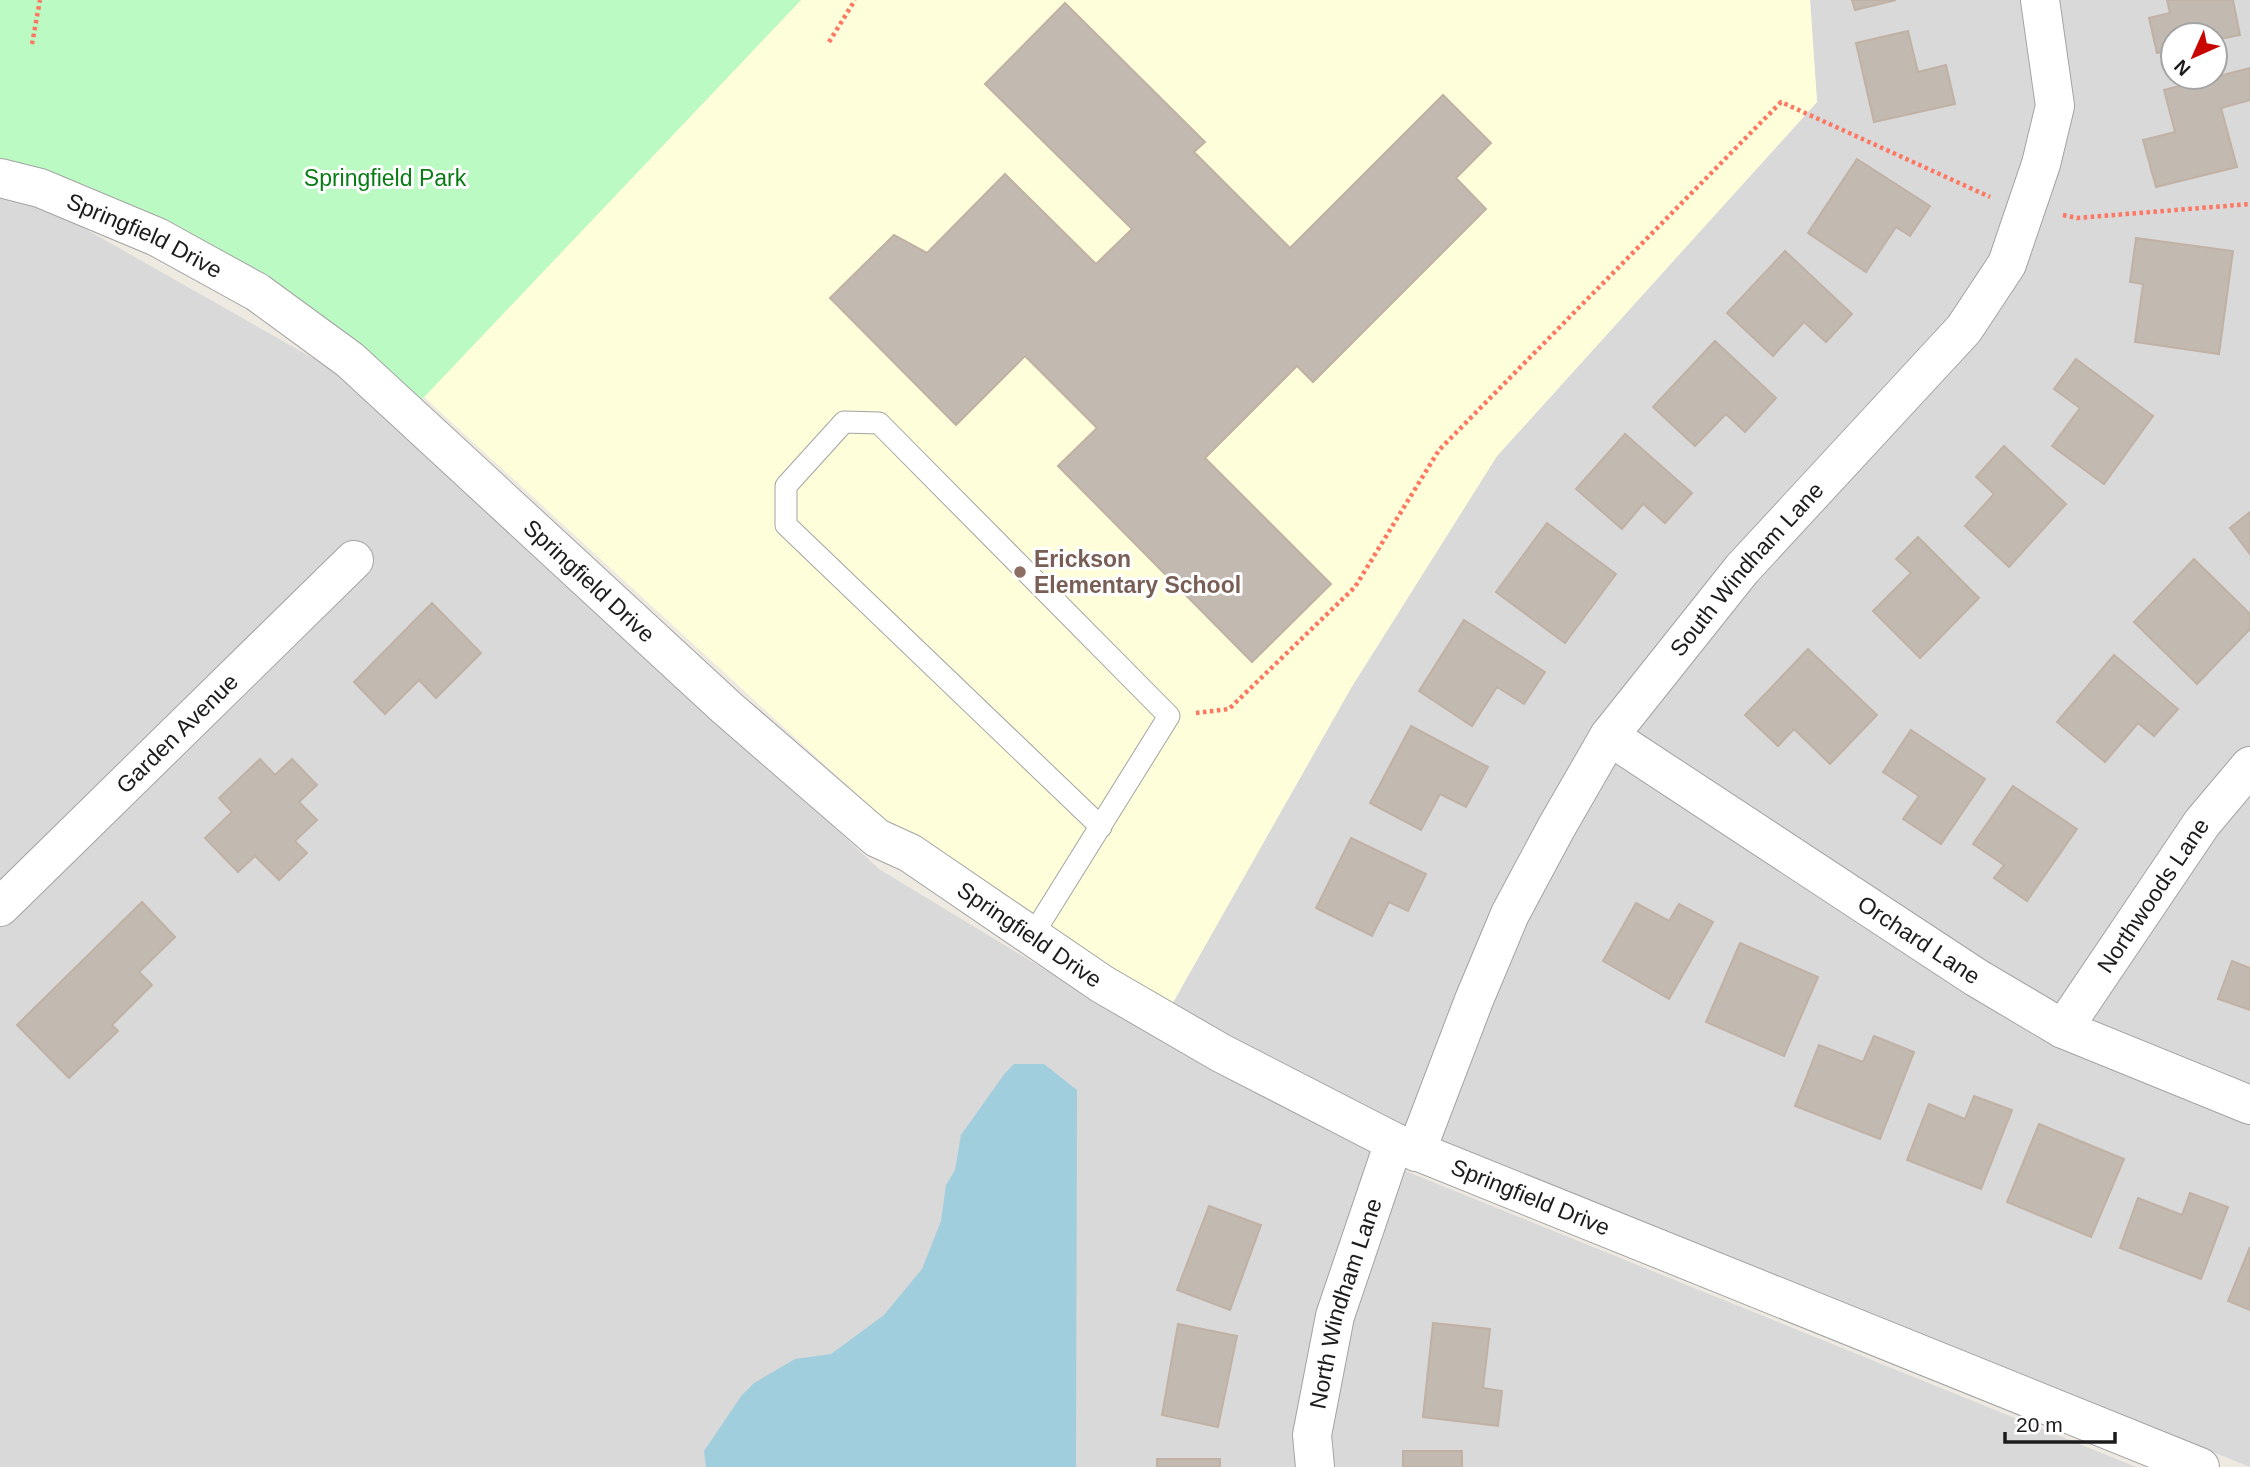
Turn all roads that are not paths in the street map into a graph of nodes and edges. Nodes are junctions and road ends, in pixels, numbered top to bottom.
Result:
1 (2040, 0) edge
2 (0, 178) edge
3 (354, 559) dead end
4 (1609, 736) junction
5 (2250, 766) edge
6 (1101, 827) junction
7 (0, 907) edge
8 (1032, 936) junction
9 (2063, 1029) junction
10 (2250, 1105) edge
11 (1405, 1147) junction
12 (1315, 1467) edge
13 (2200, 1467) edge

1 - 4 street, South Windham Lane
2 - 8 street, Springfield Drive
3 - 7 street, Garden Avenue
4 - 9 street, Orchard Lane
4 - 11 street, South Windham Lane
5 - 9 street, Northwoods Lane
6 - 6 lane
6 - 8 lane
8 - 11 street, Springfield Drive
9 - 10 street, Orchard Lane
11 - 12 street, North Windham Lane
11 - 13 street, Springfield Drive

